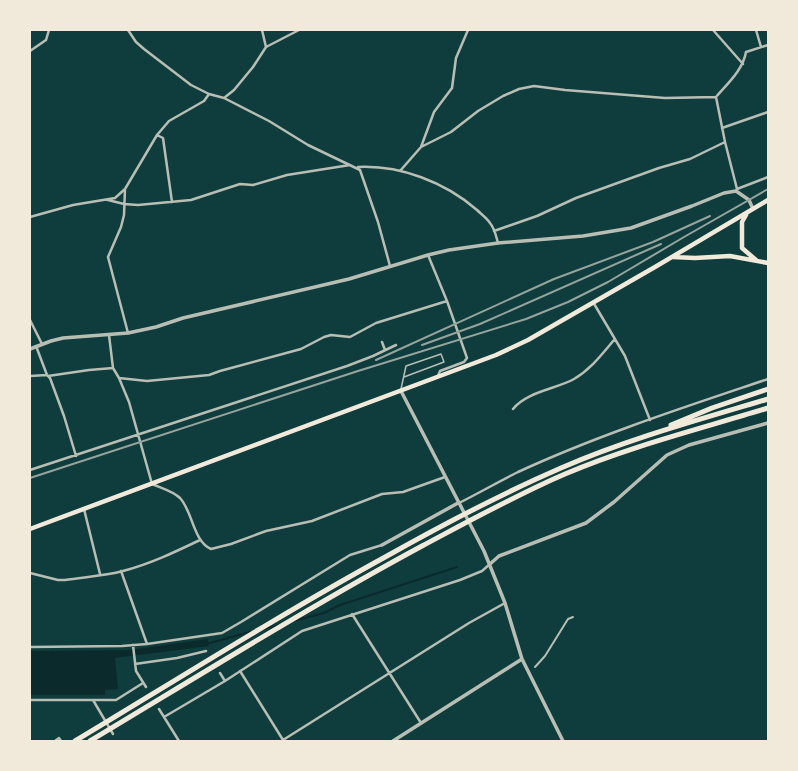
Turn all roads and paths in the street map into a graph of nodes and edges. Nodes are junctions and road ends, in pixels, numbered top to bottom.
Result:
1 (49, 30) edge
2 (128, 30) edge
3 (262, 30) edge
4 (299, 30) edge
5 (468, 30) edge
6 (713, 30) edge
7 (756, 30) edge
8 (768, 45) edge
9 (266, 47) junction
10 (761, 47) junction
11 (30, 51) edge
12 (743, 64) junction
13 (209, 94) junction
14 (716, 97) junction
15 (224, 98) junction
16 (768, 112) edge
17 (722, 128) junction
18 (157, 135) junction
19 (725, 142) junction
20 (421, 147) junction
21 (352, 165) junction
22 (357, 167) junction
23 (400, 171) junction
24 (768, 177) edge
25 (126, 189) junction
26 (737, 190) junction
27 (108, 200) junction
28 (768, 200) edge
29 (172, 202) junction
30 (124, 204) junction
31 (753, 209) junction
32 (746, 213) junction
33 (30, 217) edge
34 (494, 231) junction
35 (498, 243) junction
36 (428, 255) junction
37 (673, 257) junction
38 (756, 260) junction
39 (768, 263) edge
40 (390, 266) junction
41 (447, 301) junction
42 (592, 302) junction
43 (30, 320) edge
44 (128, 333) junction
45 (109, 335) junction
46 (614, 340) junction
47 (382, 342) dead end
48 (42, 344) junction
49 (396, 345) dead end
50 (36, 346) junction
51 (30, 349) edge
52 (386, 350) junction
53 (113, 368) junction
54 (30, 376) edge
55 (47, 376) junction
56 (404, 376) junction
57 (438, 376) junction
58 (119, 378) junction
59 (768, 379) edge
60 (768, 389) edge
61 (401, 391) junction
62 (768, 399) edge
63 (513, 408) dead end
64 (768, 408) edge
65 (650, 420) junction
66 (768, 422) edge
67 (138, 435) junction
68 (646, 436) junction
69 (76, 456) junction
70 (30, 470) edge
71 (445, 477) junction
72 (152, 484) junction
73 (458, 503) junction
74 (84, 509) junction
75 (30, 529) edge
76 (200, 540) junction
77 (382, 546) joint
78 (490, 564) junction
79 (121, 571) junction
80 (30, 573) edge
81 (100, 574) junction
82 (505, 603) junction
83 (352, 614) junction
84 (573, 617) dead end
85 (147, 644) junction
86 (30, 647) edge
87 (133, 647) junction
88 (206, 651) dead end
89 (522, 659) junction
90 (135, 664) junction
91 (535, 666) dead end
92 (240, 671) junction
93 (220, 673) dead end
94 (390, 673) junction
95 (225, 681) junction
96 (143, 683) junction
97 (146, 687) dead end
98 (30, 700) edge
99 (92, 700) junction
100 (160, 709) dead end
101 (164, 716) junction
102 (421, 723) junction
103 (113, 734) dead end
104 (284, 740) edge
105 (55, 741) edge
106 (61, 741) edge
107 (75, 741) edge
108 (90, 741) edge
109 (179, 741) edge
110 (392, 741) edge
111 (563, 741) edge

1 - 11 street
2 - 13 street
3 - 9 street
4 - 9 street
5 - 20 street
6 - 12 street
7 - 10 street
8 - 10 street
9 - 15 street
10 - 12 street
12 - 14 street
13 - 15 street
13 - 18 street
14 - 17 street
14 - 20 street
15 - 21 street
16 - 17 street
17 - 19 street
18 - 25 street
18 - 29 street
19 - 26 street
19 - 34 street
20 - 23 street
21 - 22 street
21 - 29 street
22 - 23 street
22 - 40 street
23 - 34 street
24 - 26 street
25 - 27 street
25 - 30 street
26 - 31 street
26 - 35 street
27 - 30 street
27 - 33 street
28 - 31 highway
29 - 30 street
30 - 44 street
31 - 32 highway
32 - 37 highway
32 - 38 highway
34 - 35 street
35 - 36 street
36 - 40 street
36 - 41 street
37 - 38 highway
37 - 42 highway
38 - 39 highway
40 - 44 street
41 - 57 street
41 - 58 street
42 - 46 street
42 - 57 highway
43 - 48 street
44 - 45 street
45 - 48 street
45 - 53 street
46 - 63 street
46 - 65 street
47 - 52 street
48 - 50 street
49 - 52 street
50 - 51 street
50 - 55 street
52 - 67 street
53 - 55 street
53 - 58 street
54 - 55 street
55 - 69 street
56 - 56 lane
56 - 61 lane
57 - 61 highway
58 - 67 street
59 - 65 street
60 - 68 highway
61 - 71 street
61 - 72 highway
62 - 68 highway
64 - 108 highway
65 - 73 street
66 - 78 street
67 - 69 street
67 - 72 street
68 - 107 highway
69 - 70 street
71 - 73 street
71 - 76 street
72 - 74 highway
72 - 76 street
73 - 77 street
73 - 78 street
74 - 75 highway
74 - 81 street
76 - 79 street
77 - 85 street
78 - 82 street
78 - 83 street
79 - 81 street
79 - 85 street
80 - 81 street
82 - 89 street
82 - 94 street
83 - 92 street
83 - 94 street
84 - 91 street
85 - 87 street
86 - 87 street
87 - 90 street
88 - 90 street
89 - 102 street
89 - 111 street
90 - 96 street
92 - 95 street
92 - 104 street
93 - 95 street
94 - 102 street
94 - 104 street
95 - 101 street
96 - 97 street
96 - 99 street
98 - 99 street
99 - 103 street
100 - 101 street
101 - 109 street
102 - 110 street
105 - 106 street

